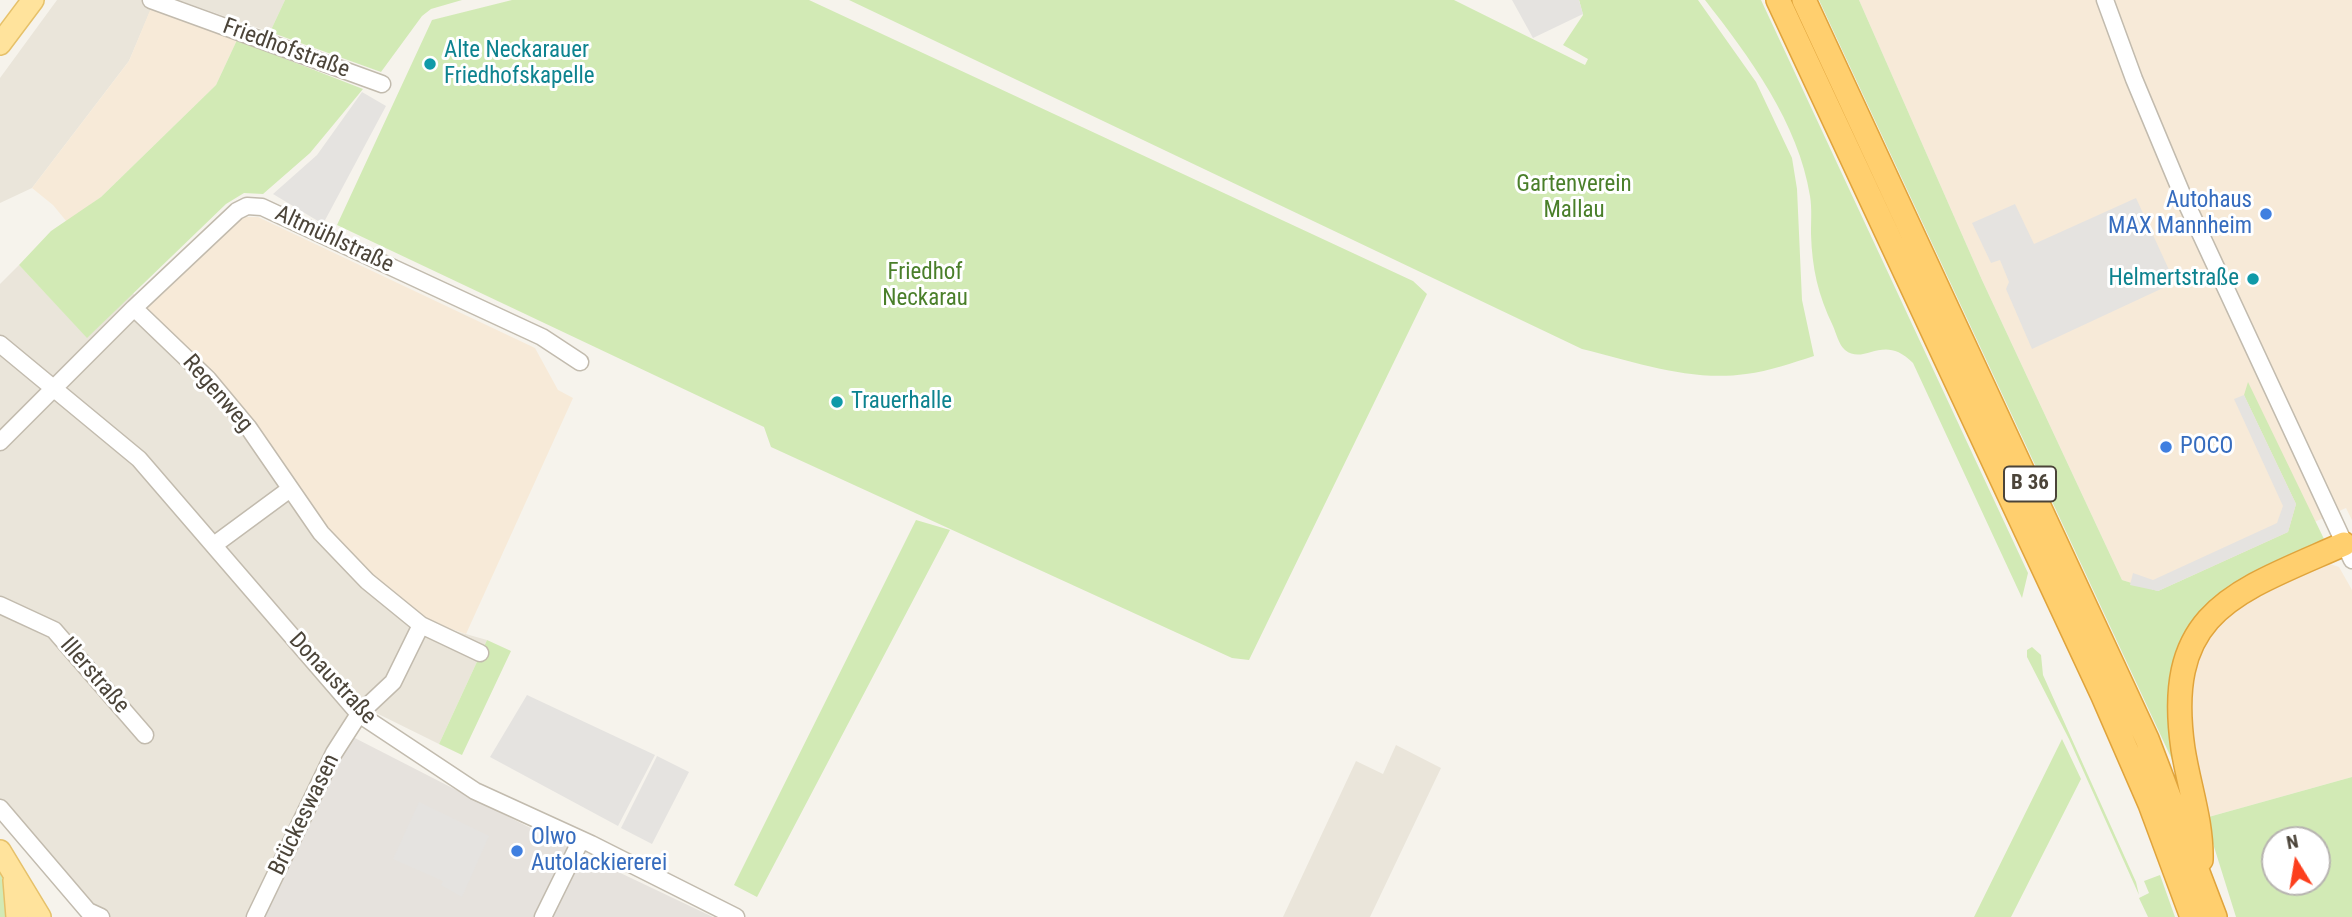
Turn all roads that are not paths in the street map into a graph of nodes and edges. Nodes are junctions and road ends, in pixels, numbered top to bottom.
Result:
1 (33, 0) edge
2 (151, 0) edge
3 (1779, 0) edge
4 (1804, 0) edge
5 (2105, 0) edge
6 (0, 44) edge
7 (382, 84) dead end
8 (134, 308) junction
9 (0, 344) edge
10 (580, 362) dead end
11 (55, 386) junction
12 (0, 442) edge
13 (289, 489) junction
14 (214, 545) junction
15 (2348, 552) edge
16 (0, 605) edge
17 (421, 625) junction
18 (480, 653) dead end
19 (359, 714) junction
20 (145, 735) dead end
21 (0, 808) edge
22 (581, 840) junction
23 (0, 850) edge
24 (13, 871) junction
25 (2201, 873) junction
26 (17, 917) edge
27 (40, 917) edge
28 (101, 917) edge
29 (254, 917) edge
30 (543, 917) edge
31 (736, 917) edge
32 (2192, 917) edge
33 (2215, 917) edge

1 - 6 main road
2 - 7 street, Friedhofstraße
3 - 32 highway, B 36
4 - 25 highway, B 36
5 - 15 street
8 - 10 street, Altmühlstraße
8 - 11 street, Altmühlstraße
8 - 13 street, Regenweg
9 - 11 street, Donaustraße
11 - 12 street
11 - 14 street, Donaustraße
13 - 14 street
13 - 17 street, Regenweg
14 - 19 street, Donaustraße
15 - 25 highway
16 - 20 street, Illerstraße
17 - 18 street, Regenweg
17 - 19 street
19 - 22 street, Donaustraße
19 - 29 street, Brückeswasen
21 - 28 street
22 - 30 street
22 - 31 street, Donaustraße
23 - 24 main road
24 - 26 main road
24 - 27 main road
25 - 33 highway, B 36

